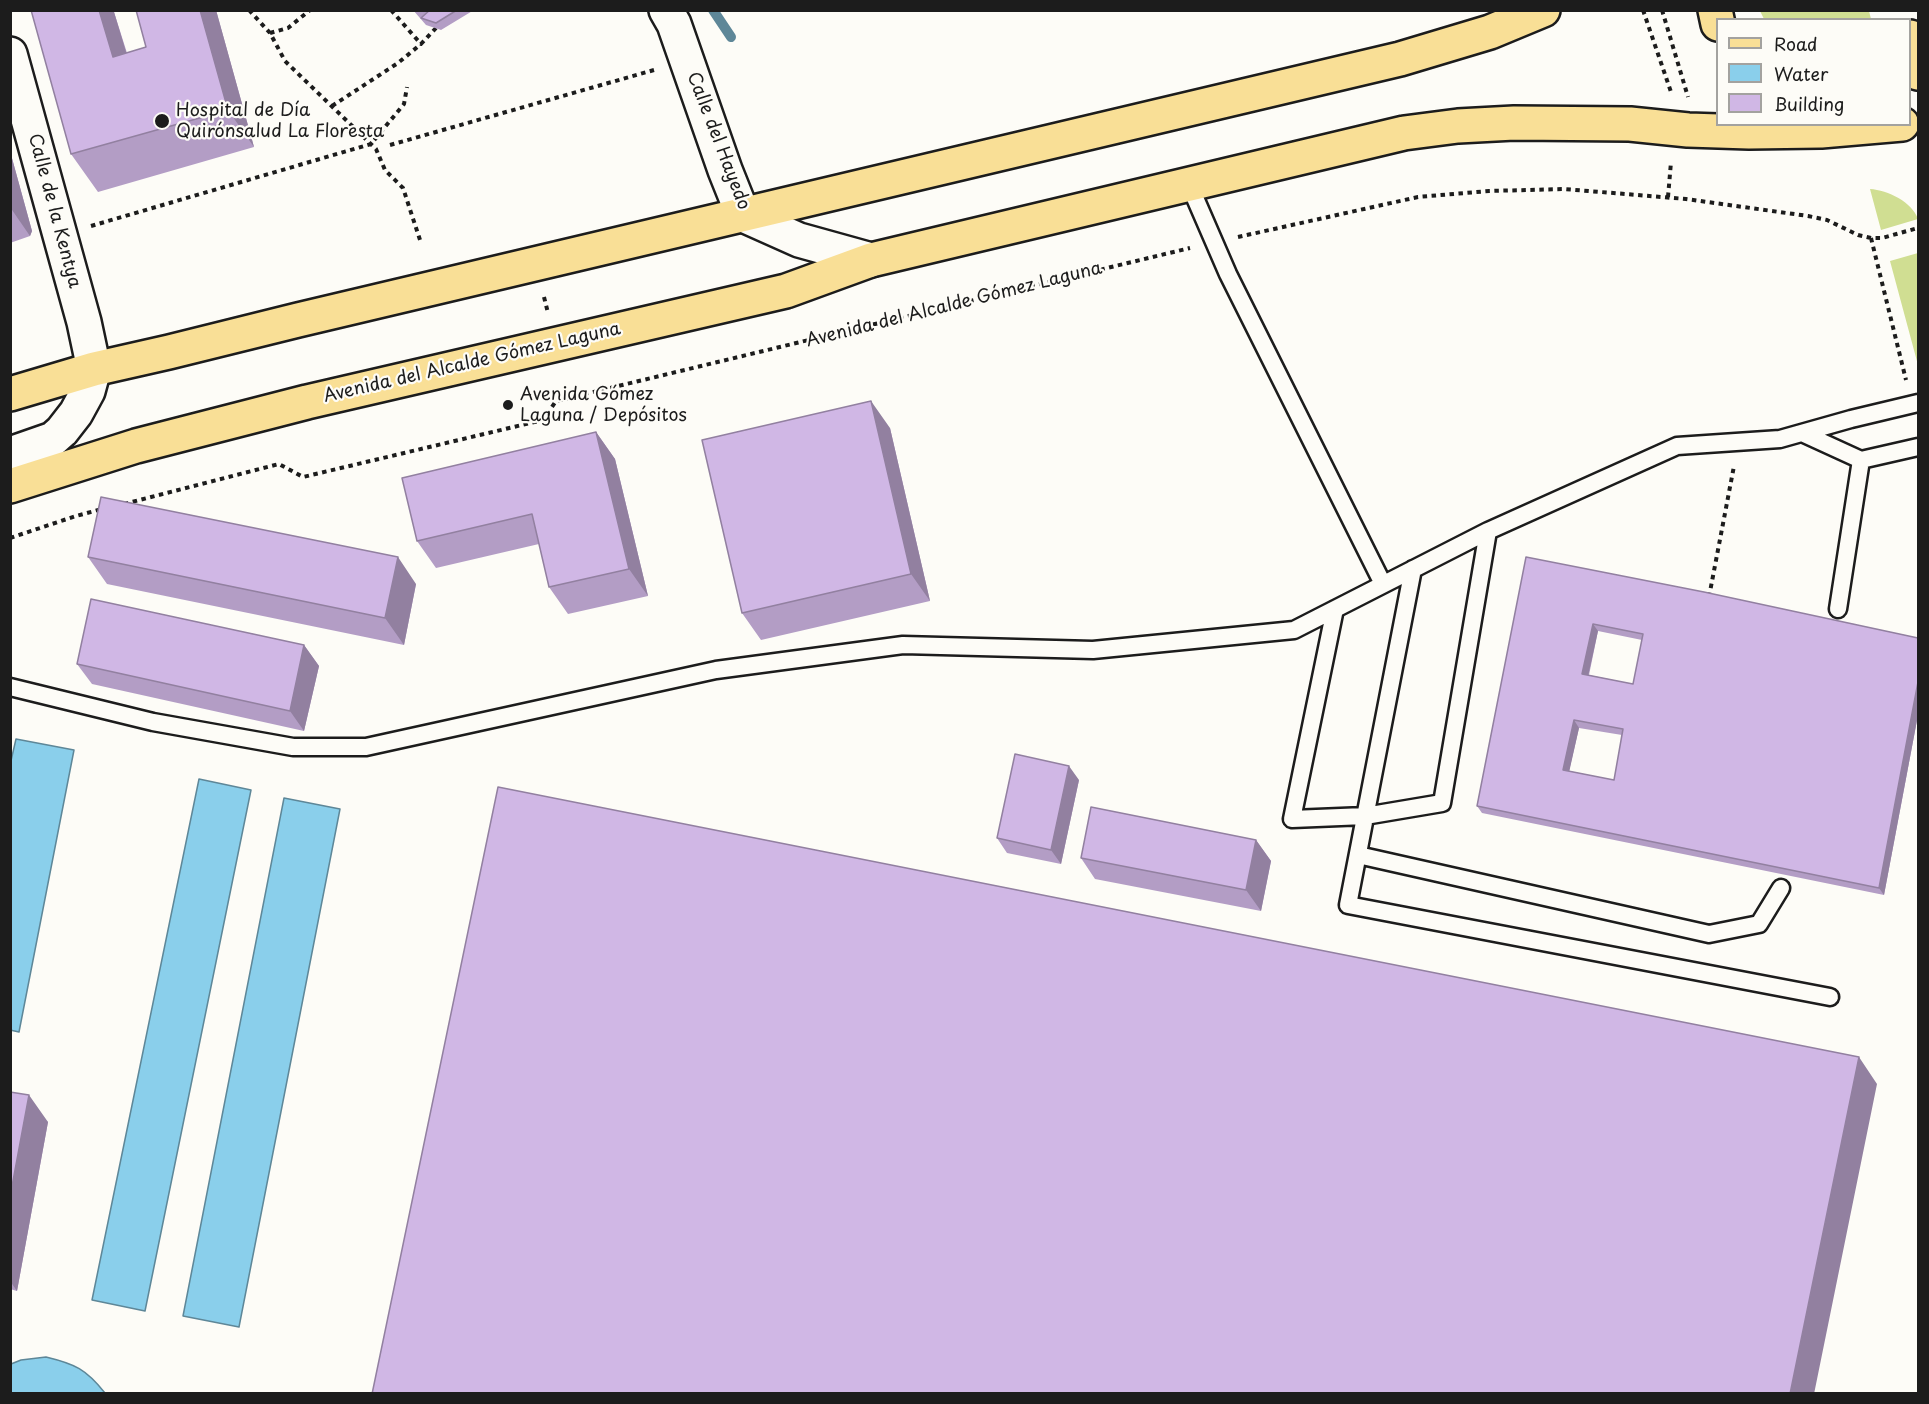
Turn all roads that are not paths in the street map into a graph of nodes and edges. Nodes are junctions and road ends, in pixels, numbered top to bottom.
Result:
1 (666, 10) edge
2 (1543, 10) edge
3 (1911, 42) edge
4 (10, 54) edge
5 (1918, 73) edge
6 (1858, 126) edge
7 (1813, 128) edge
8 (1190, 184) junction
9 (743, 215) junction
10 (871, 260) junction
11 (93, 369) junction
12 (10, 394) edge
13 (1916, 404) edge
14 (1802, 433) junction
15 (1918, 447) edge
16 (10, 454) edge
17 (1861, 460) junction
18 (10, 486) edge
19 (1488, 531) junction
20 (1413, 569) junction
21 (1383, 585) junction
22 (1335, 609) junction
23 (1838, 609) dead end
24 (10, 687) edge
25 (1365, 816) junction
26 (1358, 855) junction
27 (1781, 888) dead end
28 (1830, 997) dead end

1 - 9 street, Calle del Hayedo
2 - 9 main road
3 - 5 main road
4 - 11 street, Calle de la Kentya
6 - 7 main road, Avenida del Alcalde Gómez Laguna
7 - 8 main road, Avenida del Alcalde Gómez Laguna
8 - 10 main road, Avenida del Alcalde Gómez Laguna
8 - 21 lane
9 - 10 street, Calle del Hayedo
9 - 11 main road
10 - 18 main road, Avenida del Alcalde Gómez Laguna
11 - 12 main road
11 - 16 street
13 - 14 lane
14 - 17 lane
14 - 19 lane
15 - 17 lane
17 - 23 lane
19 - 20 lane
19 - 25 lane
20 - 21 lane
20 - 25 lane
21 - 22 lane
22 - 24 lane
22 - 25 lane
25 - 26 lane
26 - 27 lane
26 - 28 lane

